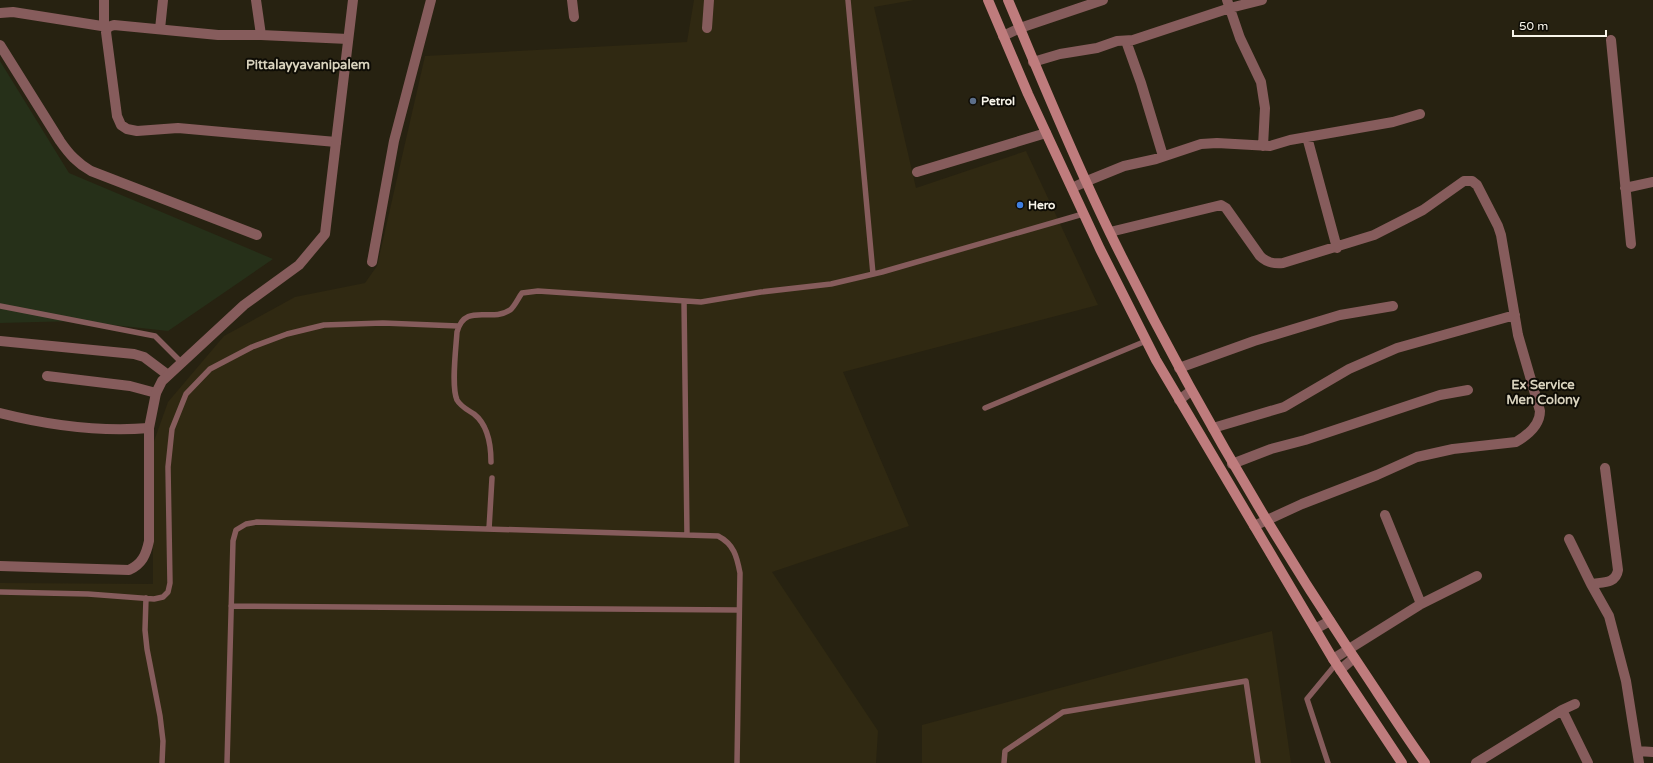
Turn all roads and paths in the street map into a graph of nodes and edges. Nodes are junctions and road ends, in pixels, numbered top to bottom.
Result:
1 (104, 0) edge
2 (164, 0) edge
3 (256, 0) edge
4 (353, 0) edge
5 (431, 0) edge
6 (572, 0) edge
7 (709, 0) edge
8 (848, 0) edge
9 (988, 0) edge
10 (1008, 0) edge
11 (1103, 0) edge
12 (1262, 0) edge
13 (1228, 4) edge
14 (0, 14) edge
15 (574, 17) dead end
16 (106, 27) junction
17 (708, 28) dead end
18 (1020, 28) junction
19 (160, 29) junction
20 (261, 35) junction
21 (1004, 36) junction
22 (348, 39) junction
23 (1611, 40) dead end
24 (1126, 41) junction
25 (0, 45) edge
26 (1033, 62) junction
27 (1420, 114) dead end
28 (1046, 133) junction
29 (1307, 137) junction
30 (336, 142) junction
31 (1263, 146) junction
32 (1163, 156) junction
33 (917, 172) dead end
34 (1086, 181) junction
35 (1652, 185) edge
36 (1072, 188) junction
37 (1624, 188) junction
38 (1084, 214) junction
39 (1110, 232) junction
40 (257, 235) dead end
41 (1631, 244) dead end
42 (1337, 248) junction
43 (372, 262) dead end
44 (872, 274) junction
45 (684, 301) junction
46 (0, 306) edge
47 (1393, 306) dead end
48 (1514, 315) junction
49 (458, 326) junction
50 (1146, 340) junction
51 (0, 341) edge
52 (181, 362) junction
53 (1179, 368) junction
54 (168, 374) junction
55 (47, 376) dead end
56 (1468, 390) dead end
57 (1192, 391) junction
58 (156, 393) junction
59 (1179, 400) junction
60 (985, 408) dead end
61 (0, 414) edge
62 (149, 428) junction
63 (1213, 428) junction
64 (491, 462) dead end
65 (1232, 464) junction
66 (1605, 468) dead end
67 (492, 478) dead end
68 (1385, 515) dead end
69 (1267, 520) junction
70 (1254, 526) junction
71 (488, 529) junction
72 (686, 535) junction
73 (1569, 539) dead end
74 (0, 566) edge
75 (1477, 576) dead end
76 (1591, 584) junction
77 (0, 592) edge
78 (146, 598) junction
79 (1421, 604) junction
80 (231, 606) junction
81 (739, 610) junction
82 (1330, 621) junction
83 (1315, 629) junction
84 (1348, 649) junction
85 (1354, 658) junction
86 (1336, 664) junction
87 (1575, 704) dead end
88 (1562, 710) junction
89 (1637, 752) junction
90 (1653, 752) edge
91 (162, 763) edge
92 (227, 763) edge
93 (737, 763) edge
94 (1004, 763) edge
95 (1258, 763) edge
96 (1328, 763) edge
97 (1402, 763) edge
98 (1425, 763) edge
99 (1476, 763) edge
100 (1588, 763) edge
101 (1639, 763) edge

1 - 16 street
2 - 19 street
3 - 20 street
4 - 22 street
5 - 43 street
6 - 15 street
7 - 17 street
8 - 44 lane
9 - 21 main road
10 - 18 main road
11 - 18 street
12 - 13 street
13 - 24 street
13 - 31 street
14 - 16 street
16 - 19 street
16 - 30 street
18 - 21 street
18 - 26 main road
19 - 20 street
20 - 22 street
21 - 28 main road
22 - 30 street
23 - 37 street
24 - 26 street
24 - 32 street
25 - 40 street
26 - 34 main road
27 - 29 street
28 - 33 street
28 - 36 main road
29 - 31 street
29 - 42 street
30 - 52 street
31 - 32 street
32 - 34 street
34 - 36 street
34 - 39 main road
35 - 37 street
36 - 38 main road
37 - 41 street
38 - 44 lane
38 - 50 main road
39 - 42 street
39 - 53 main road
42 - 48 street
44 - 45 lane
45 - 49 lane
45 - 72 lane
46 - 52 lane
47 - 53 street
48 - 63 street
48 - 69 street
49 - 64 lane
49 - 78 lane
50 - 59 main road
50 - 60 lane
51 - 54 street
52 - 54 street
53 - 57 main road
54 - 58 street
55 - 58 street
56 - 65 street
57 - 59 street
57 - 63 main road
58 - 62 street
59 - 70 main road
61 - 62 street
62 - 74 street
63 - 65 main road
65 - 69 main road
66 - 76 street
67 - 71 lane
68 - 79 street
69 - 70 street
69 - 82 main road
70 - 83 main road
71 - 72 lane
71 - 80 lane
72 - 81 lane
73 - 76 street
75 - 79 street
76 - 89 street
77 - 78 lane
78 - 91 lane
79 - 84 street
80 - 81 lane
80 - 92 lane
81 - 93 lane
82 - 83 street
82 - 84 main road
83 - 86 main road
84 - 85 main road
84 - 86 street
85 - 86 street
85 - 98 main road
86 - 96 lane
86 - 97 main road
87 - 88 street
88 - 99 street
88 - 100 street
89 - 90 street
89 - 101 street
94 - 95 lane

